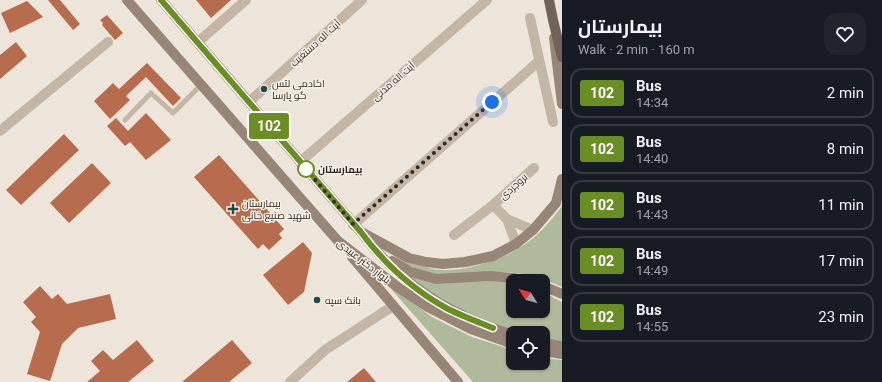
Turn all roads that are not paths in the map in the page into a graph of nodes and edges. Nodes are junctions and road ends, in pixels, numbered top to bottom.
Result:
1 (127, 0) edge
2 (161, 0) edge
3 (246, 0) edge
4 (362, 0) edge
5 (487, 0) edge
6 (549, 0) edge
7 (530, 18) dead end
8 (552, 20) junction
9 (108, 42) dead end
10 (198, 42) junction
11 (562, 57) edge
12 (539, 61) junction
13 (201, 85) junction
14 (249, 102) junction
15 (562, 104) edge
16 (125, 120) dead end
17 (553, 122) dead end
18 (0, 131) edge
19 (300, 162) junction
20 (534, 168) dead end
21 (562, 179) edge
22 (493, 205) junction
23 (507, 219) junction
24 (357, 228) junction
25 (533, 230) junction
26 (454, 235) dead end
27 (338, 241) junction
28 (516, 244) junction
29 (376, 252) junction
30 (506, 277) edge
31 (550, 289) edge
32 (562, 294) edge
33 (393, 306) junction
34 (506, 333) edge
35 (506, 342) edge
36 (550, 344) edge
37 (562, 346) edge
38 (550, 352) edge
39 (562, 354) edge
40 (448, 370) junction
41 (290, 382) edge
42 (458, 382) edge
43 (463, 382) edge

1 - 13 main road, بلوار دکتر عبیدی
2 - 10 main road, بلوار دکتر عبیدی
3 - 10 street
4 - 14 street, آیت اله دستغیب
5 - 19 street, آیت اله مدنی
6 - 8 main road
7 - 12 street
8 - 11 main road
8 - 15 main road
9 - 18 street
10 - 14 main road, بلوار دکتر عبیدی
12 - 17 street
12 - 24 street
13 - 16 lane
13 - 27 main road, بلوار دکتر عبیدی
14 - 19 main road, بلوار دکتر عبیدی
19 - 24 main road, بلوار دکتر عبیدی
20 - 22 street, بروجردی
21 - 25 main road
22 - 23 street, بروجردی
22 - 26 street, بروجردی
23 - 25 street, بروجردی
23 - 28 street, بروجردی
24 - 28 main road
24 - 29 main road, بلوار دکتر عبیدی
25 - 28 main road
27 - 33 main road
27 - 35 main road, بلوار دکتر عبیدی
29 - 30 main road
29 - 34 main road, بلوار دکتر عبیدی
31 - 32 main road
33 - 40 main road
33 - 41 street
36 - 37 main road
38 - 39 main road
40 - 42 main road
40 - 43 main road

